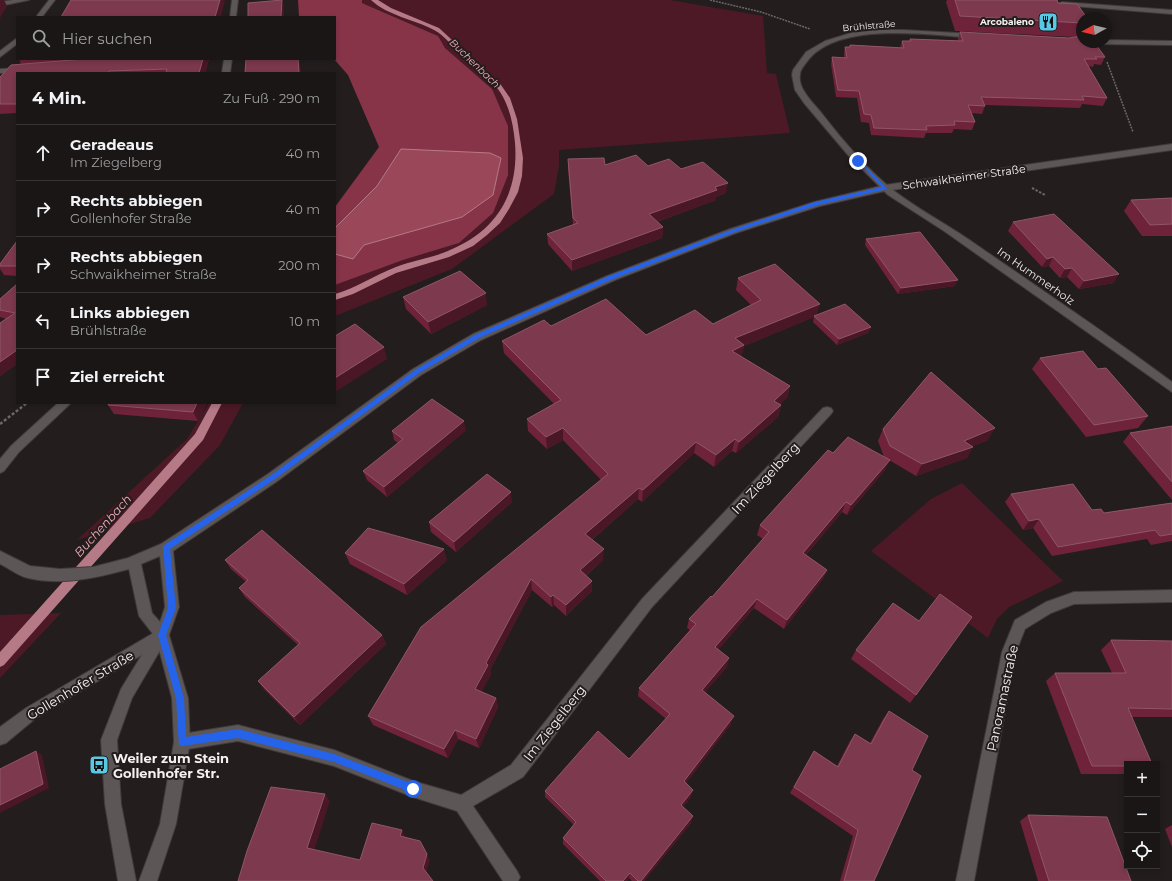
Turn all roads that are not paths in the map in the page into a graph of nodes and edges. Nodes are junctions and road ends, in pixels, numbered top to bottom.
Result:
1 (26, 0) edge
2 (52, 0) edge
3 (235, 0) edge
4 (1058, 3) edge
5 (0, 4) edge
6 (1172, 12) edge
7 (40, 16) edge
8 (233, 16) edge
9 (984, 37) edge
10 (16, 41) edge
11 (1112, 42) edge
12 (1172, 43) edge
13 (0, 55) edge
14 (228, 60) edge
15 (31, 69) edge
16 (0, 72) edge
17 (226, 72) edge
18 (1172, 147) edge
19 (885, 188) junction
20 (1172, 388) edge
21 (64, 404) edge
22 (827, 411) dead end
23 (0, 468) edge
24 (166, 548) junction
25 (0, 557) edge
26 (132, 562) junction
27 (1172, 596) edge
28 (162, 635) junction
29 (0, 737) edge
30 (182, 742) junction
31 (462, 804) junction
32 (512, 877) dead end
33 (127, 881) edge
34 (148, 881) edge
35 (965, 881) edge

1 - 5 street
2 - 7 street
3 - 8 street
4 - 6 street
9 - 19 street, Brühlstraße
10 - 13 street
11 - 12 street
14 - 17 street
15 - 16 street
18 - 19 street, Schwaikheimer Straße
19 - 20 street, Im Hummerholz
19 - 24 street, Schwaikheimer Straße
21 - 23 street
22 - 31 street, Im Ziegelberg
24 - 26 street, Schwaikheimer Straße
24 - 28 street
25 - 26 street, Schwaikheimer Straße
26 - 28 street
27 - 35 street, Panoramastraße
28 - 29 street, Gollenhofer Straße
28 - 30 street
28 - 33 street
30 - 31 street
30 - 34 street
31 - 32 street

